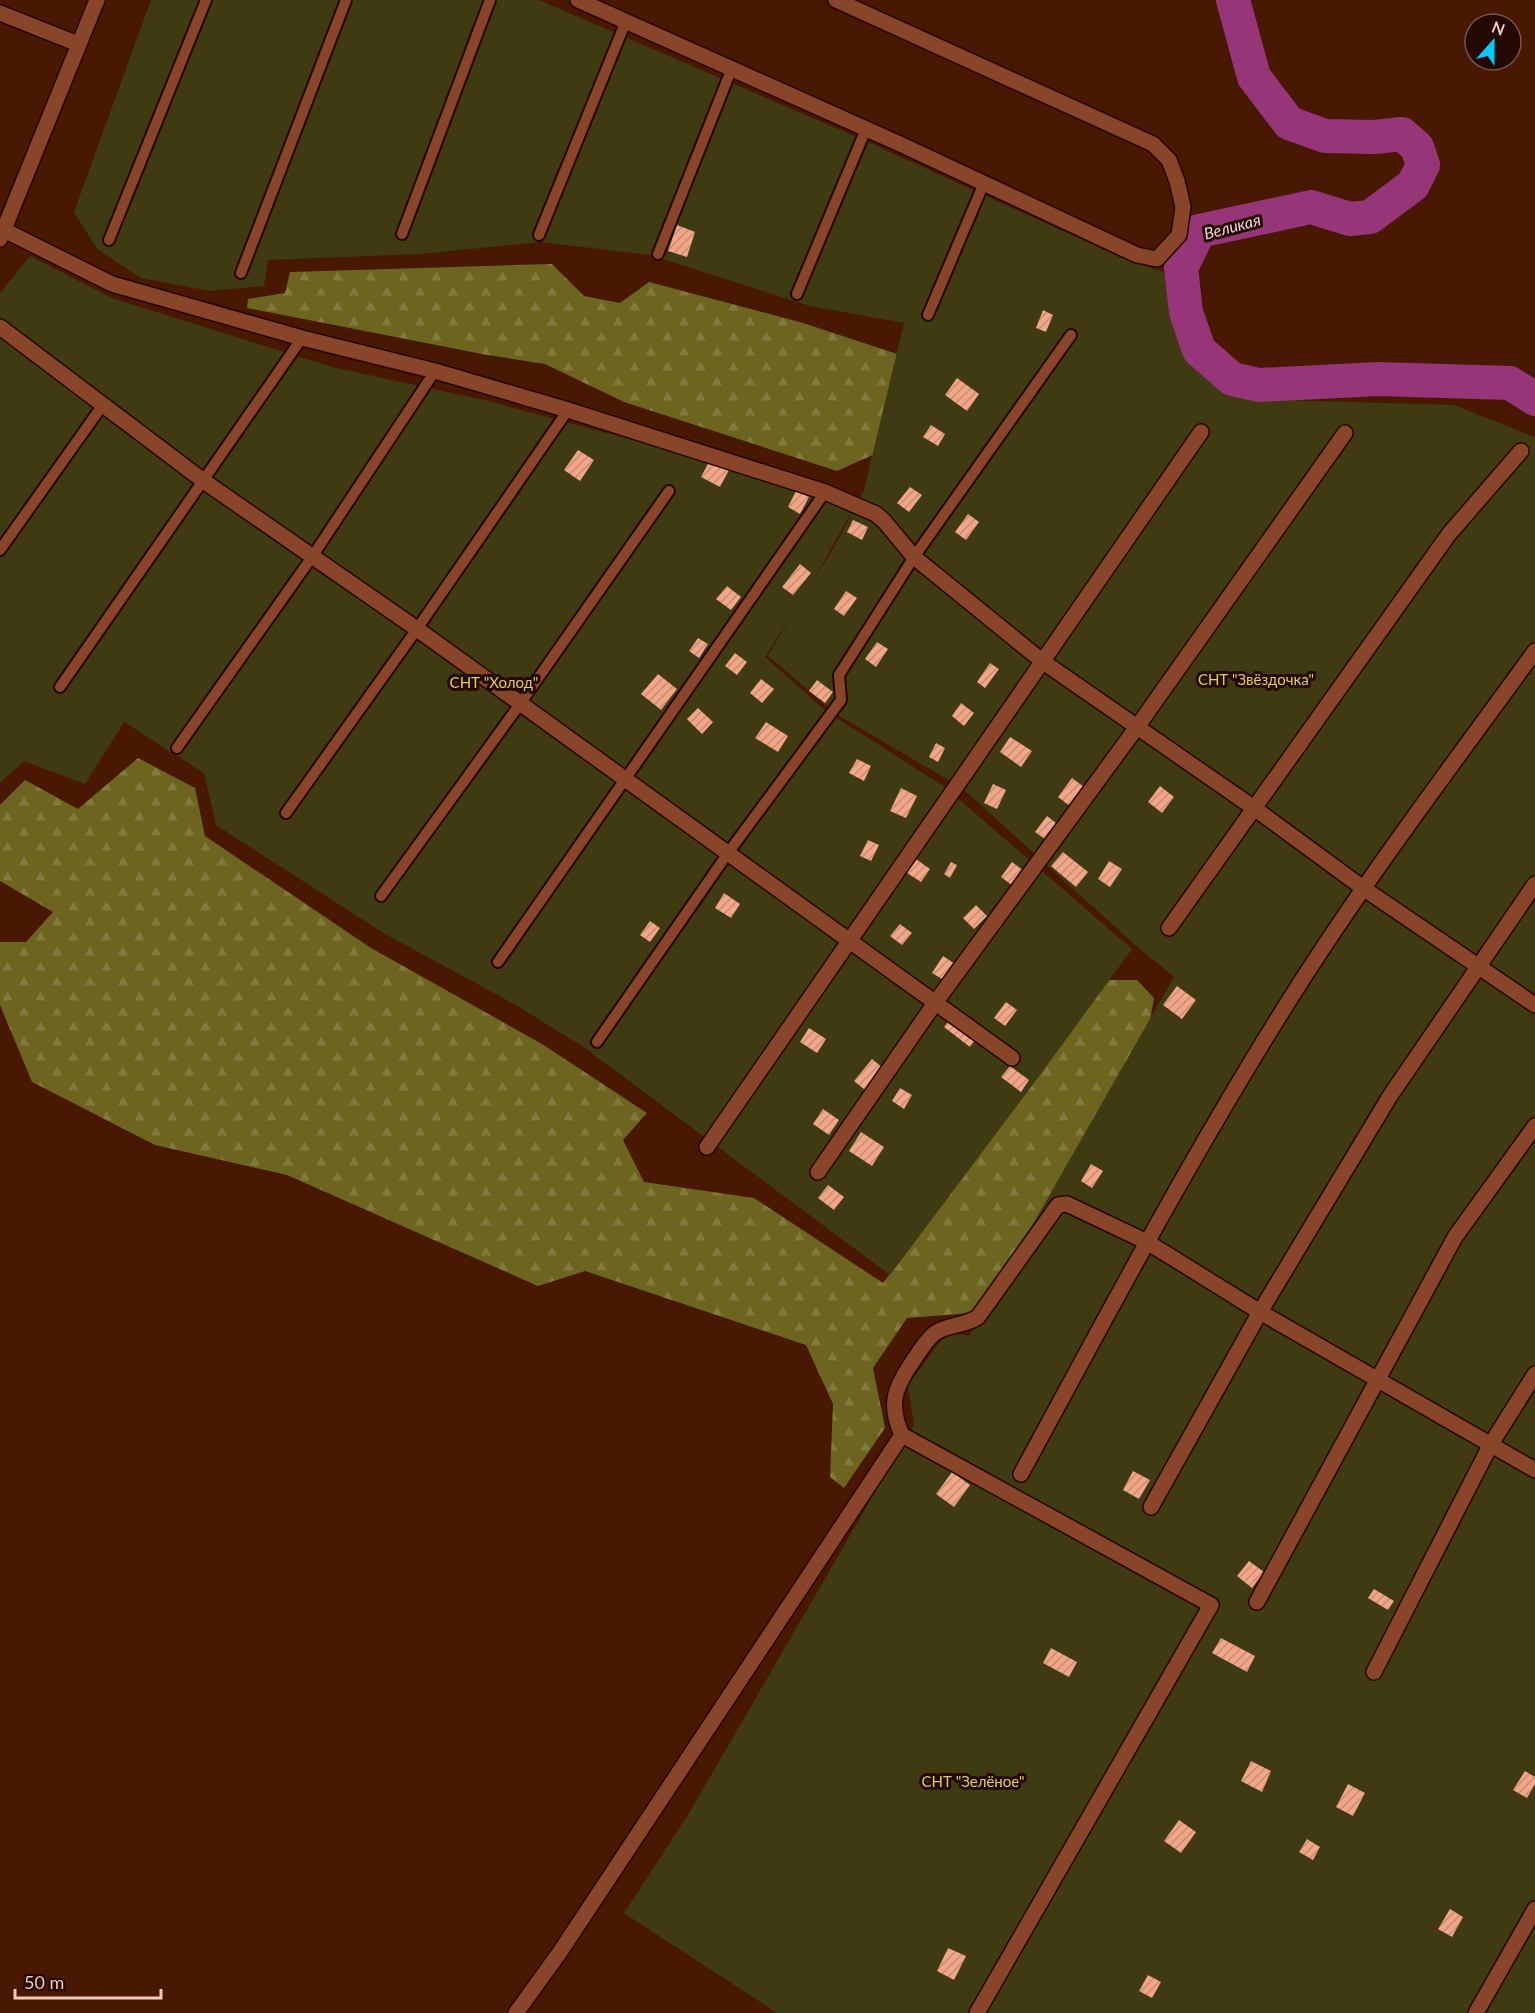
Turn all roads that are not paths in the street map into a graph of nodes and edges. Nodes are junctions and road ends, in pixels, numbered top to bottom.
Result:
1 (97, 0) edge
2 (206, 0) edge
3 (346, 0) edge
4 (490, 0) edge
5 (578, 0) edge
6 (836, 0) edge
7 (0, 13) edge
8 (626, 21) junction
9 (78, 44) junction
10 (732, 68) junction
11 (866, 129) junction
12 (984, 183) junction
13 (2, 234) edge
14 (402, 234) dead end
15 (539, 235) dead end
16 (109, 240) dead end
17 (658, 254) dead end
18 (241, 273) dead end
19 (797, 294) dead end
20 (928, 315) dead end
21 (0, 327) edge
22 (1071, 335) dead end
23 (302, 338) junction
24 (435, 371) junction
25 (102, 406) junction
26 (568, 410) junction
27 (1201, 432) dead end
28 (1345, 433) dead end
29 (1521, 451) dead end
30 (205, 482) junction
31 (669, 491) dead end
32 (825, 492) junction
33 (0, 550) edge
34 (312, 557) junction
35 (914, 557) junction
36 (417, 629) junction
37 (1535, 651) edge
38 (1042, 661) junction
39 (60, 687) dead end
40 (520, 705) junction
41 (1137, 727) junction
42 (177, 748) dead end
43 (623, 779) junction
44 (1254, 808) junction
45 (286, 813) dead end
46 (728, 854) junction
47 (1535, 884) edge
48 (1363, 888) junction
49 (381, 896) dead end
50 (1169, 928) dead end
51 (849, 942) junction
52 (498, 962) dead end
53 (1480, 966) junction
54 (935, 1003) junction
55 (1535, 1005) edge
56 (597, 1042) dead end
57 (1012, 1058) dead end
58 (1535, 1126) edge
59 (707, 1147) dead end
60 (818, 1172) dead end
61 (1147, 1242) junction
62 (1260, 1312) junction
63 (1535, 1374) edge
64 (1378, 1380) junction
65 (902, 1435) junction
66 (1491, 1444) junction
67 (1535, 1470) edge
68 (1021, 1474) dead end
69 (1151, 1506) dead end
70 (1257, 1602) dead end
71 (1374, 1672) dead end
72 (1535, 1909) edge
73 (516, 2013) edge
74 (977, 2013) edge
75 (1476, 2013) edge

1 - 9 street
2 - 16 lane
3 - 18 lane
4 - 14 lane
5 - 8 street
6 - 12 street
7 - 9 street
8 - 10 street
8 - 15 lane
9 - 13 street
10 - 11 street
10 - 17 lane
11 - 12 street
11 - 19 lane
12 - 20 lane
13 - 23 street
21 - 25 street
22 - 35 lane
23 - 24 street
23 - 30 lane
24 - 26 street
24 - 34 lane
25 - 30 street
25 - 33 lane
26 - 32 street
26 - 36 lane
27 - 38 street
28 - 41 street
29 - 44 street
30 - 34 street
30 - 39 lane
31 - 40 lane
32 - 35 street
32 - 43 lane
34 - 36 street
34 - 42 lane
35 - 38 street
35 - 46 lane
36 - 40 street
36 - 45 lane
37 - 48 street
38 - 41 street
38 - 51 street
40 - 43 street
40 - 49 lane
41 - 44 street
41 - 54 street
43 - 46 street
43 - 52 lane
44 - 48 street
44 - 50 street
46 - 51 street
46 - 56 lane
47 - 53 street
48 - 53 street
48 - 61 street
51 - 54 street
51 - 59 street
53 - 55 street
53 - 62 street
54 - 57 street
54 - 60 street
58 - 64 street
61 - 62 street
61 - 65 street
61 - 68 street
62 - 64 street
62 - 69 street
63 - 66 street
64 - 66 street
64 - 70 street
65 - 73 street
65 - 74 street
66 - 67 street
66 - 71 street
72 - 75 street

